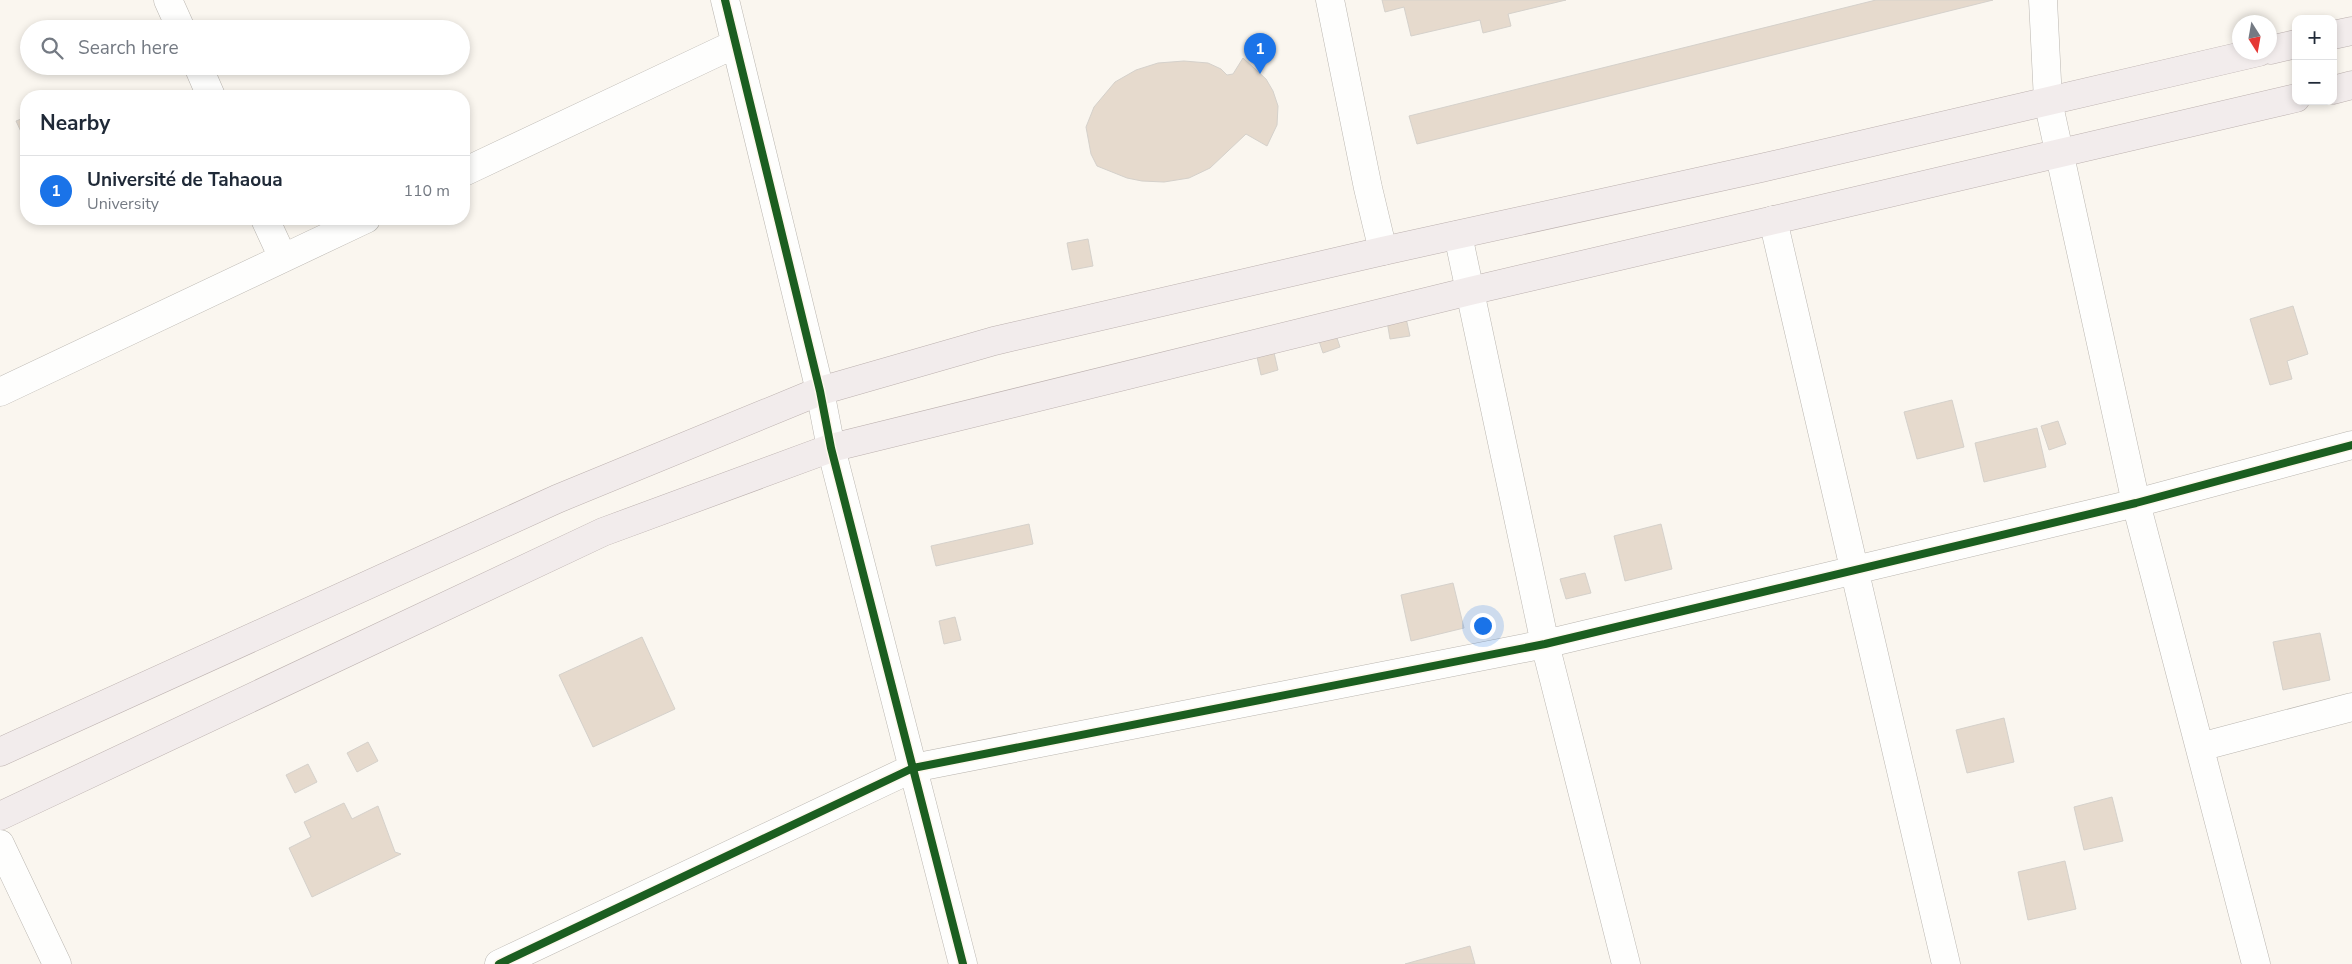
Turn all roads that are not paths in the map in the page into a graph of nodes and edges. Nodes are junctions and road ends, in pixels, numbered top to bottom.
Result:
1 (168, 0) edge
2 (724, 0) edge
3 (1330, 0) edge
4 (2043, 0) edge
5 (177, 20) edge
6 (2352, 31) edge
7 (2337, 35) edge
8 (736, 44) junction
9 (2292, 45) edge
10 (2277, 48) edge
11 (2232, 58) edge
12 (202, 75) edge
13 (2352, 85) edge
14 (2337, 89) edge
15 (208, 90) edge
16 (2292, 99) edge
17 (2048, 101) junction
18 (2060, 153) junction
19 (470, 169) edge
20 (1773, 220) junction
21 (268, 225) edge
22 (353, 225) edge
23 (1458, 235) junction
24 (1383, 250) junction
25 (283, 258) junction
26 (1470, 292) junction
27 (820, 391) junction
28 (0, 392) edge
29 (2352, 445) edge
30 (831, 448) junction
31 (2136, 503) junction
32 (1855, 570) junction
33 (1545, 644) junction
34 (2352, 707) edge
35 (2200, 747) junction
36 (0, 752) edge
37 (913, 768) junction
38 (0, 816) edge
39 (0, 844) edge
40 (57, 964) edge
41 (499, 964) edge
42 (963, 964) edge
43 (1626, 964) edge
44 (1946, 964) edge
45 (2256, 964) edge

1 - 5 street
2 - 8 street
3 - 24 street
4 - 17 street
6 - 7 main road
8 - 19 street
8 - 27 street
9 - 10 main road
11 - 17 main road
12 - 15 street
13 - 14 main road
16 - 18 main road
17 - 18 street
17 - 23 main road
18 - 20 main road
18 - 31 street
20 - 26 main road
20 - 32 street
21 - 25 street
22 - 25 street
23 - 24 main road
23 - 26 street
24 - 27 main road
25 - 28 street
26 - 30 main road
26 - 33 street
27 - 30 street
27 - 36 main road
29 - 31 street
30 - 37 street
30 - 38 main road
31 - 32 street
31 - 35 street
32 - 33 street
32 - 44 street
33 - 37 street
33 - 43 street
34 - 35 street
35 - 45 street
37 - 41 street
37 - 42 street
39 - 40 street

